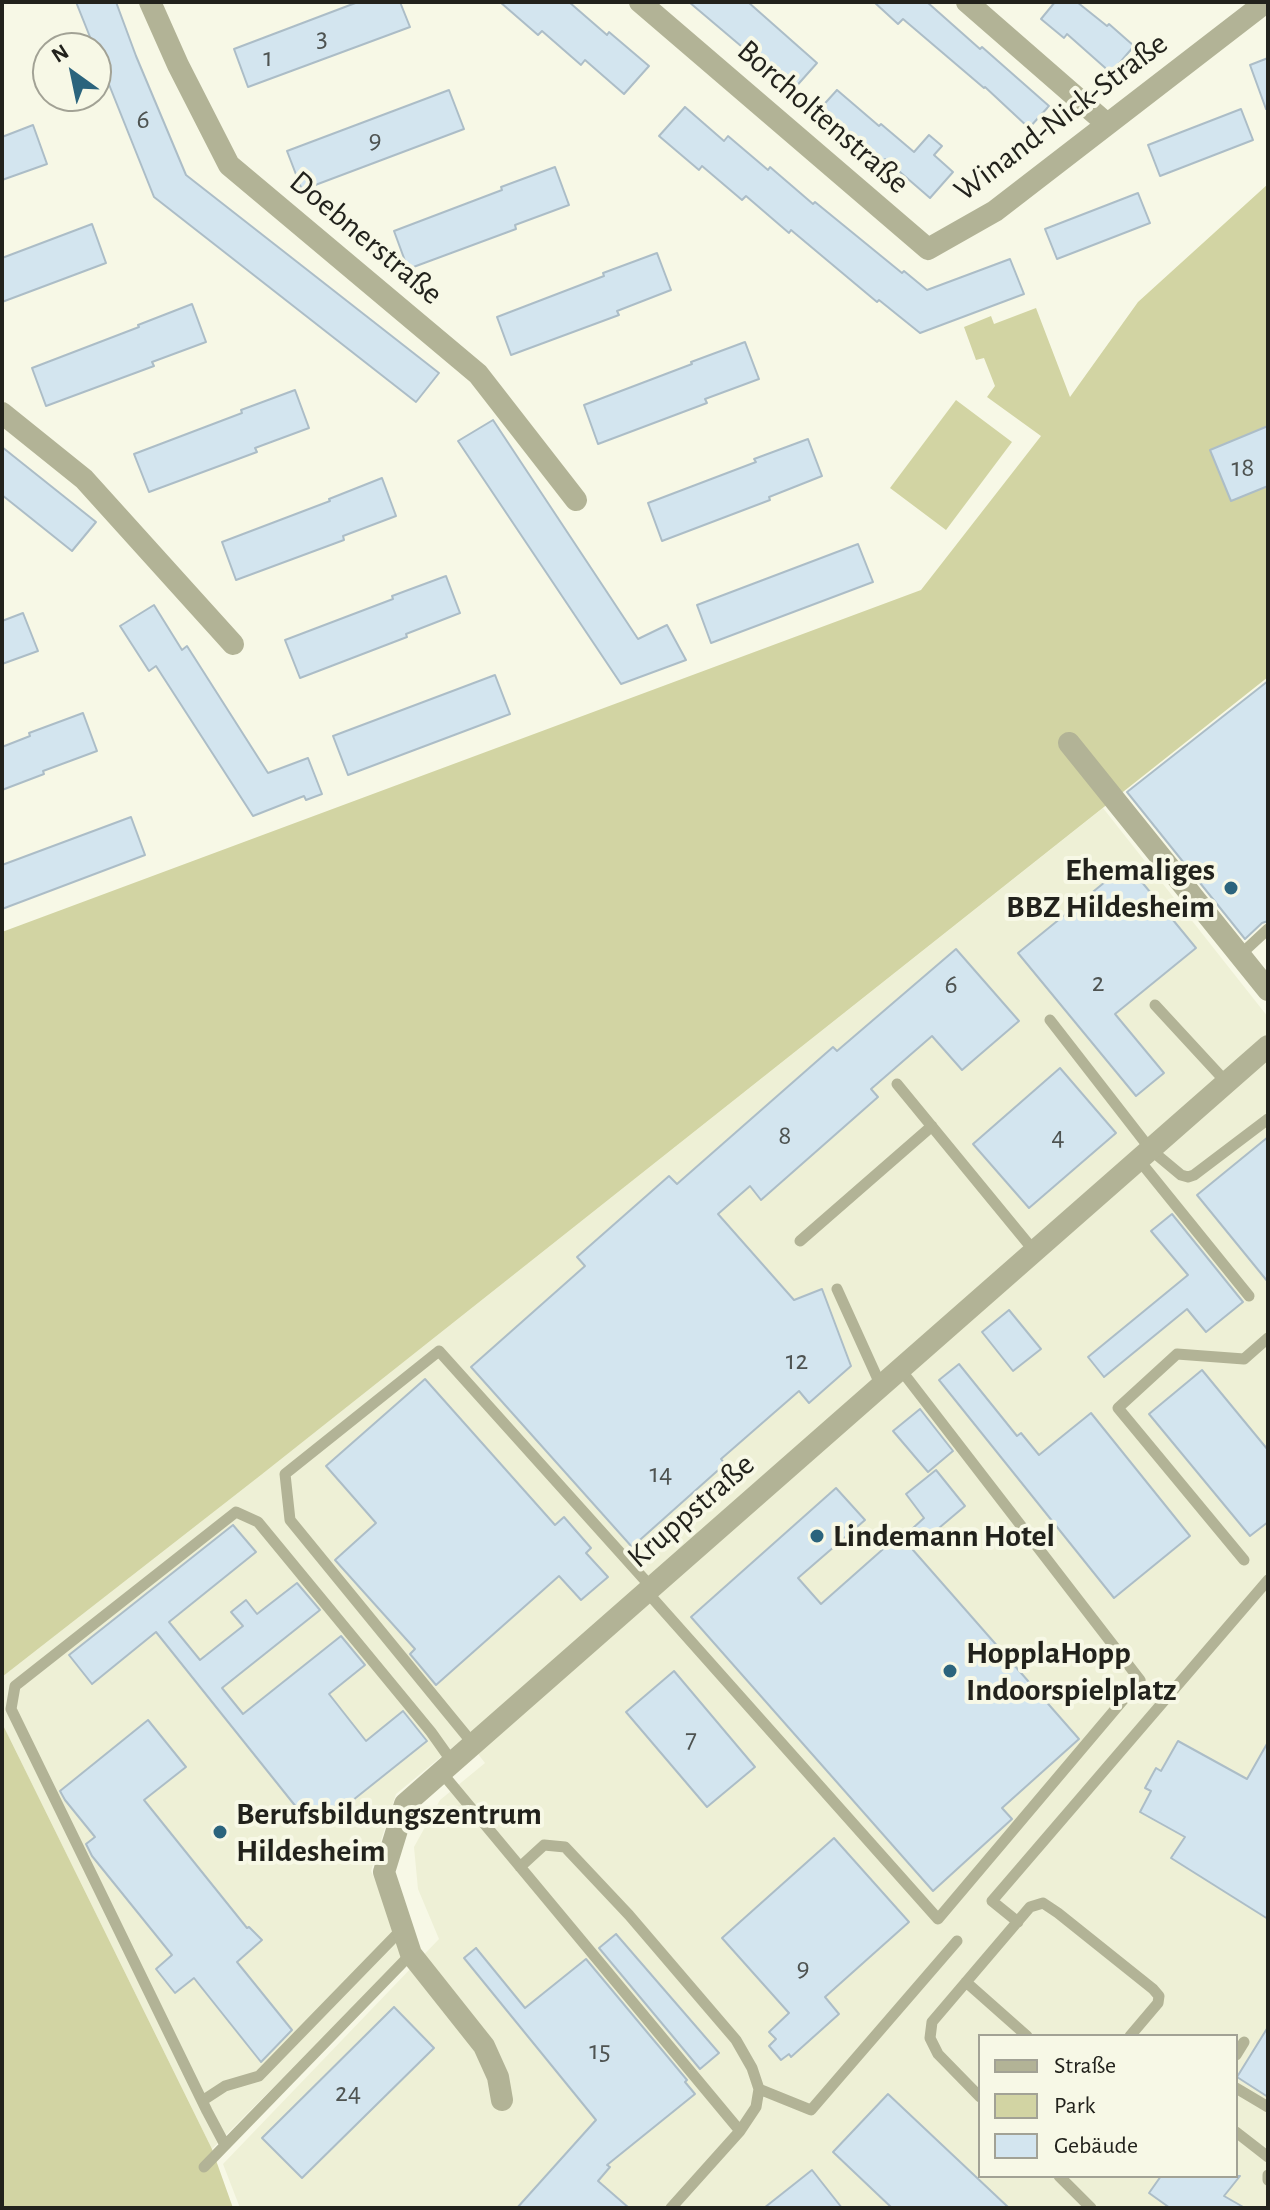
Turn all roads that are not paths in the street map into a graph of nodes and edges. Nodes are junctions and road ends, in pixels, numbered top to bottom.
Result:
1 (150, 2) edge
2 (640, 2) edge
3 (967, 2) edge
4 (1266, 2) edge
5 (1107, 124) junction
6 (928, 249) joint
7 (2, 413) edge
8 (576, 500) dead end
9 (233, 644) dead end
10 (1069, 743) dead end
11 (1268, 929) edge
12 (1240, 955) junction
13 (1268, 990) edge
14 (1155, 1005) dead end
15 (1050, 1020) dead end
16 (1268, 1046) edge
17 (1227, 1083) junction
18 (897, 1084) dead end
19 (1268, 1119) edge
20 (932, 1126) junction
21 (1145, 1155) junction
22 (800, 1241) dead end
23 (1035, 1252) junction
24 (837, 1289) dead end
25 (1249, 1296) dead end
26 (1268, 1338) edge
27 (901, 1370) junction
28 (881, 1387) junction
29 (1244, 1560) dead end
30 (1268, 1580) edge
31 (650, 1590) junction
32 (474, 1745) junction
33 (448, 1768) junction
34 (520, 1867) junction
35 (1018, 1922) junction
36 (403, 1928) junction
37 (957, 1941) dead end
38 (411, 1954) junction
39 (966, 1982) junction
40 (1025, 2034) edge
41 (1132, 2034) edge
42 (1244, 2042) dead end
43 (1238, 2052) edge
44 (759, 2089) junction
45 (1238, 2089) edge
46 (978, 2095) edge
47 (502, 2100) dead end
48 (202, 2101) junction
49 (1268, 2107) edge
50 (740, 2131) junction
51 (1238, 2134) edge
52 (225, 2145) junction
53 (1268, 2157) edge
54 (204, 2167) dead end
55 (1061, 2178) edge
56 (671, 2208) edge
57 (1091, 2208) edge

1 - 8 street, Doebnerstraße
2 - 6 street, Borcholtenstraße
3 - 5 street
4 - 5 street, Winand-Nick-Straße
5 - 6 street, Winand-Nick-Straße
7 - 9 street
10 - 12 street
11 - 12 lane
12 - 13 street
14 - 17 lane
15 - 21 lane
16 - 17 street, Kruppstraße
17 - 21 street, Kruppstraße
18 - 20 lane
19 - 21 lane
20 - 22 lane
20 - 23 lane
21 - 23 street, Kruppstraße
21 - 25 lane
23 - 27 street, Kruppstraße
24 - 28 lane
26 - 29 lane
27 - 28 street, Kruppstraße
27 - 31 lane
28 - 31 street, Kruppstraße
30 - 35 lane
31 - 32 street, Kruppstraße
31 - 32 lane
32 - 33 street, Kruppstraße
33 - 34 lane
33 - 36 street, Kruppstraße
33 - 48 lane
34 - 44 lane
34 - 50 lane
35 - 39 lane
35 - 41 lane
36 - 38 street, Kruppstraße
36 - 48 lane
37 - 44 lane
38 - 47 street, Kruppstraße
38 - 52 lane
39 - 40 lane
39 - 46 lane
42 - 43 lane
44 - 50 lane
45 - 49 lane
48 - 52 lane
50 - 56 lane
51 - 53 lane
52 - 54 lane
55 - 57 lane

